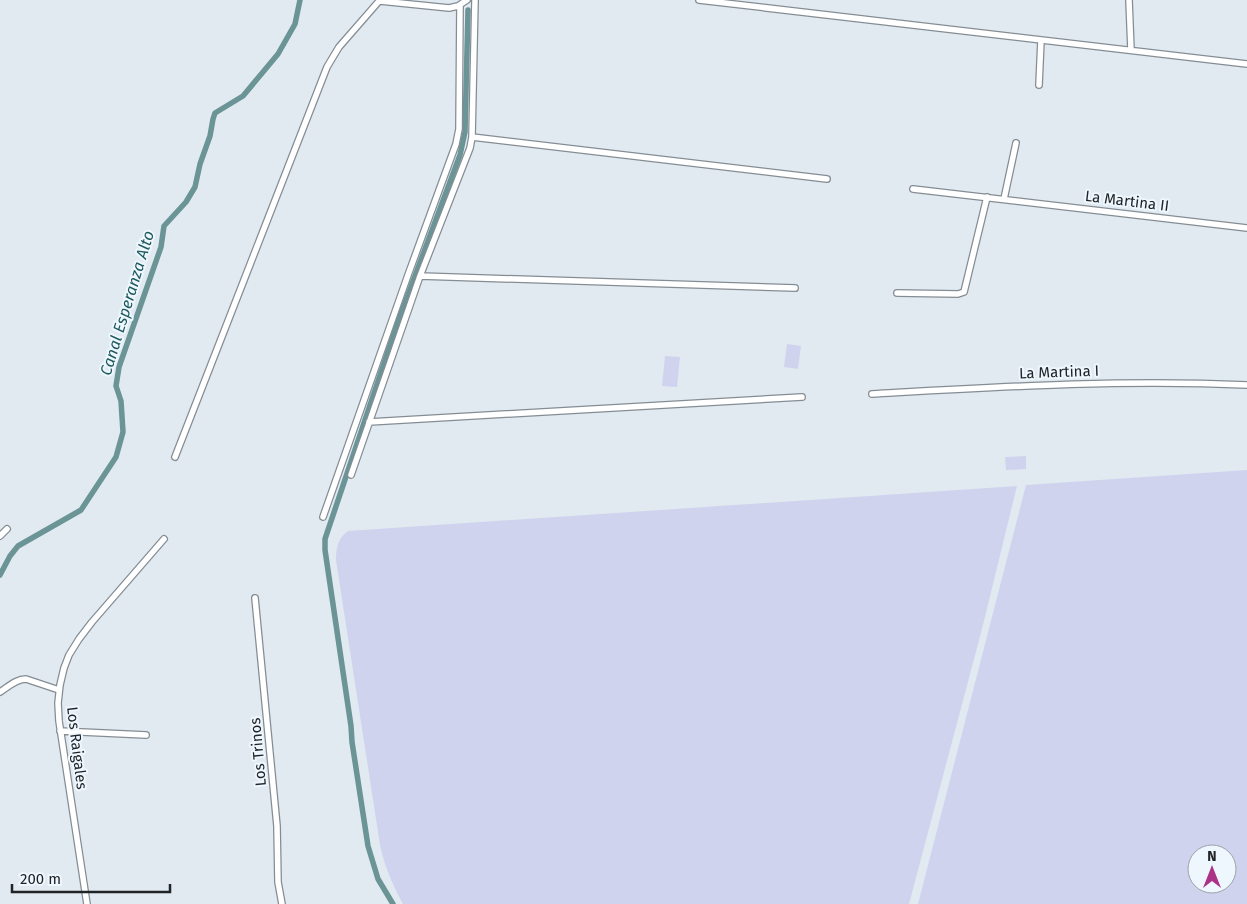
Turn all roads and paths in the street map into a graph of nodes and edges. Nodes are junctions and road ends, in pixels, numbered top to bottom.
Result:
1 (467, 0) edge
2 (475, 0) edge
3 (699, 0) edge
4 (1129, 0) edge
5 (380, 1) edge
6 (751, 3) edge
7 (460, 5) junction
8 (1042, 40) junction
9 (1131, 50) junction
10 (1247, 64) edge
11 (1039, 85) dead end
12 (472, 137) junction
13 (1016, 143) dead end
14 (827, 178) dead end
15 (913, 189) dead end
16 (987, 197) junction
17 (1004, 199) junction
18 (1247, 228) edge
19 (420, 276) junction
20 (796, 288) dead end
21 (897, 293) dead end
22 (1247, 385) edge
23 (872, 394) dead end
24 (802, 397) dead end
25 (370, 422) junction
26 (175, 457) dead end
27 (350, 475) dead end
28 (322, 517) dead end
29 (7, 529) dead end
30 (0, 536) edge
31 (164, 539) dead end
32 (255, 598) dead end
33 (59, 690) junction
34 (0, 692) edge
35 (60, 731) junction
36 (146, 735) dead end
37 (87, 904) edge
38 (282, 904) edge

1 - 7 street
2 - 12 street
3 - 6 street
4 - 9 street
5 - 7 street
5 - 26 street
6 - 8 street
7 - 28 street
8 - 9 street
8 - 11 street
9 - 10 street
12 - 14 street
12 - 19 street
13 - 17 street
15 - 16 street, La Martina II
16 - 17 street, La Martina II
16 - 21 street
17 - 18 street, La Martina II
19 - 20 street
19 - 25 street
22 - 23 street, La Martina I
24 - 25 street
25 - 27 street
29 - 30 street
31 - 33 street, Los Raigales
32 - 38 street, Los Trinos
33 - 34 street
33 - 35 street, Los Raigales
35 - 36 street
35 - 37 street, Los Raigales

